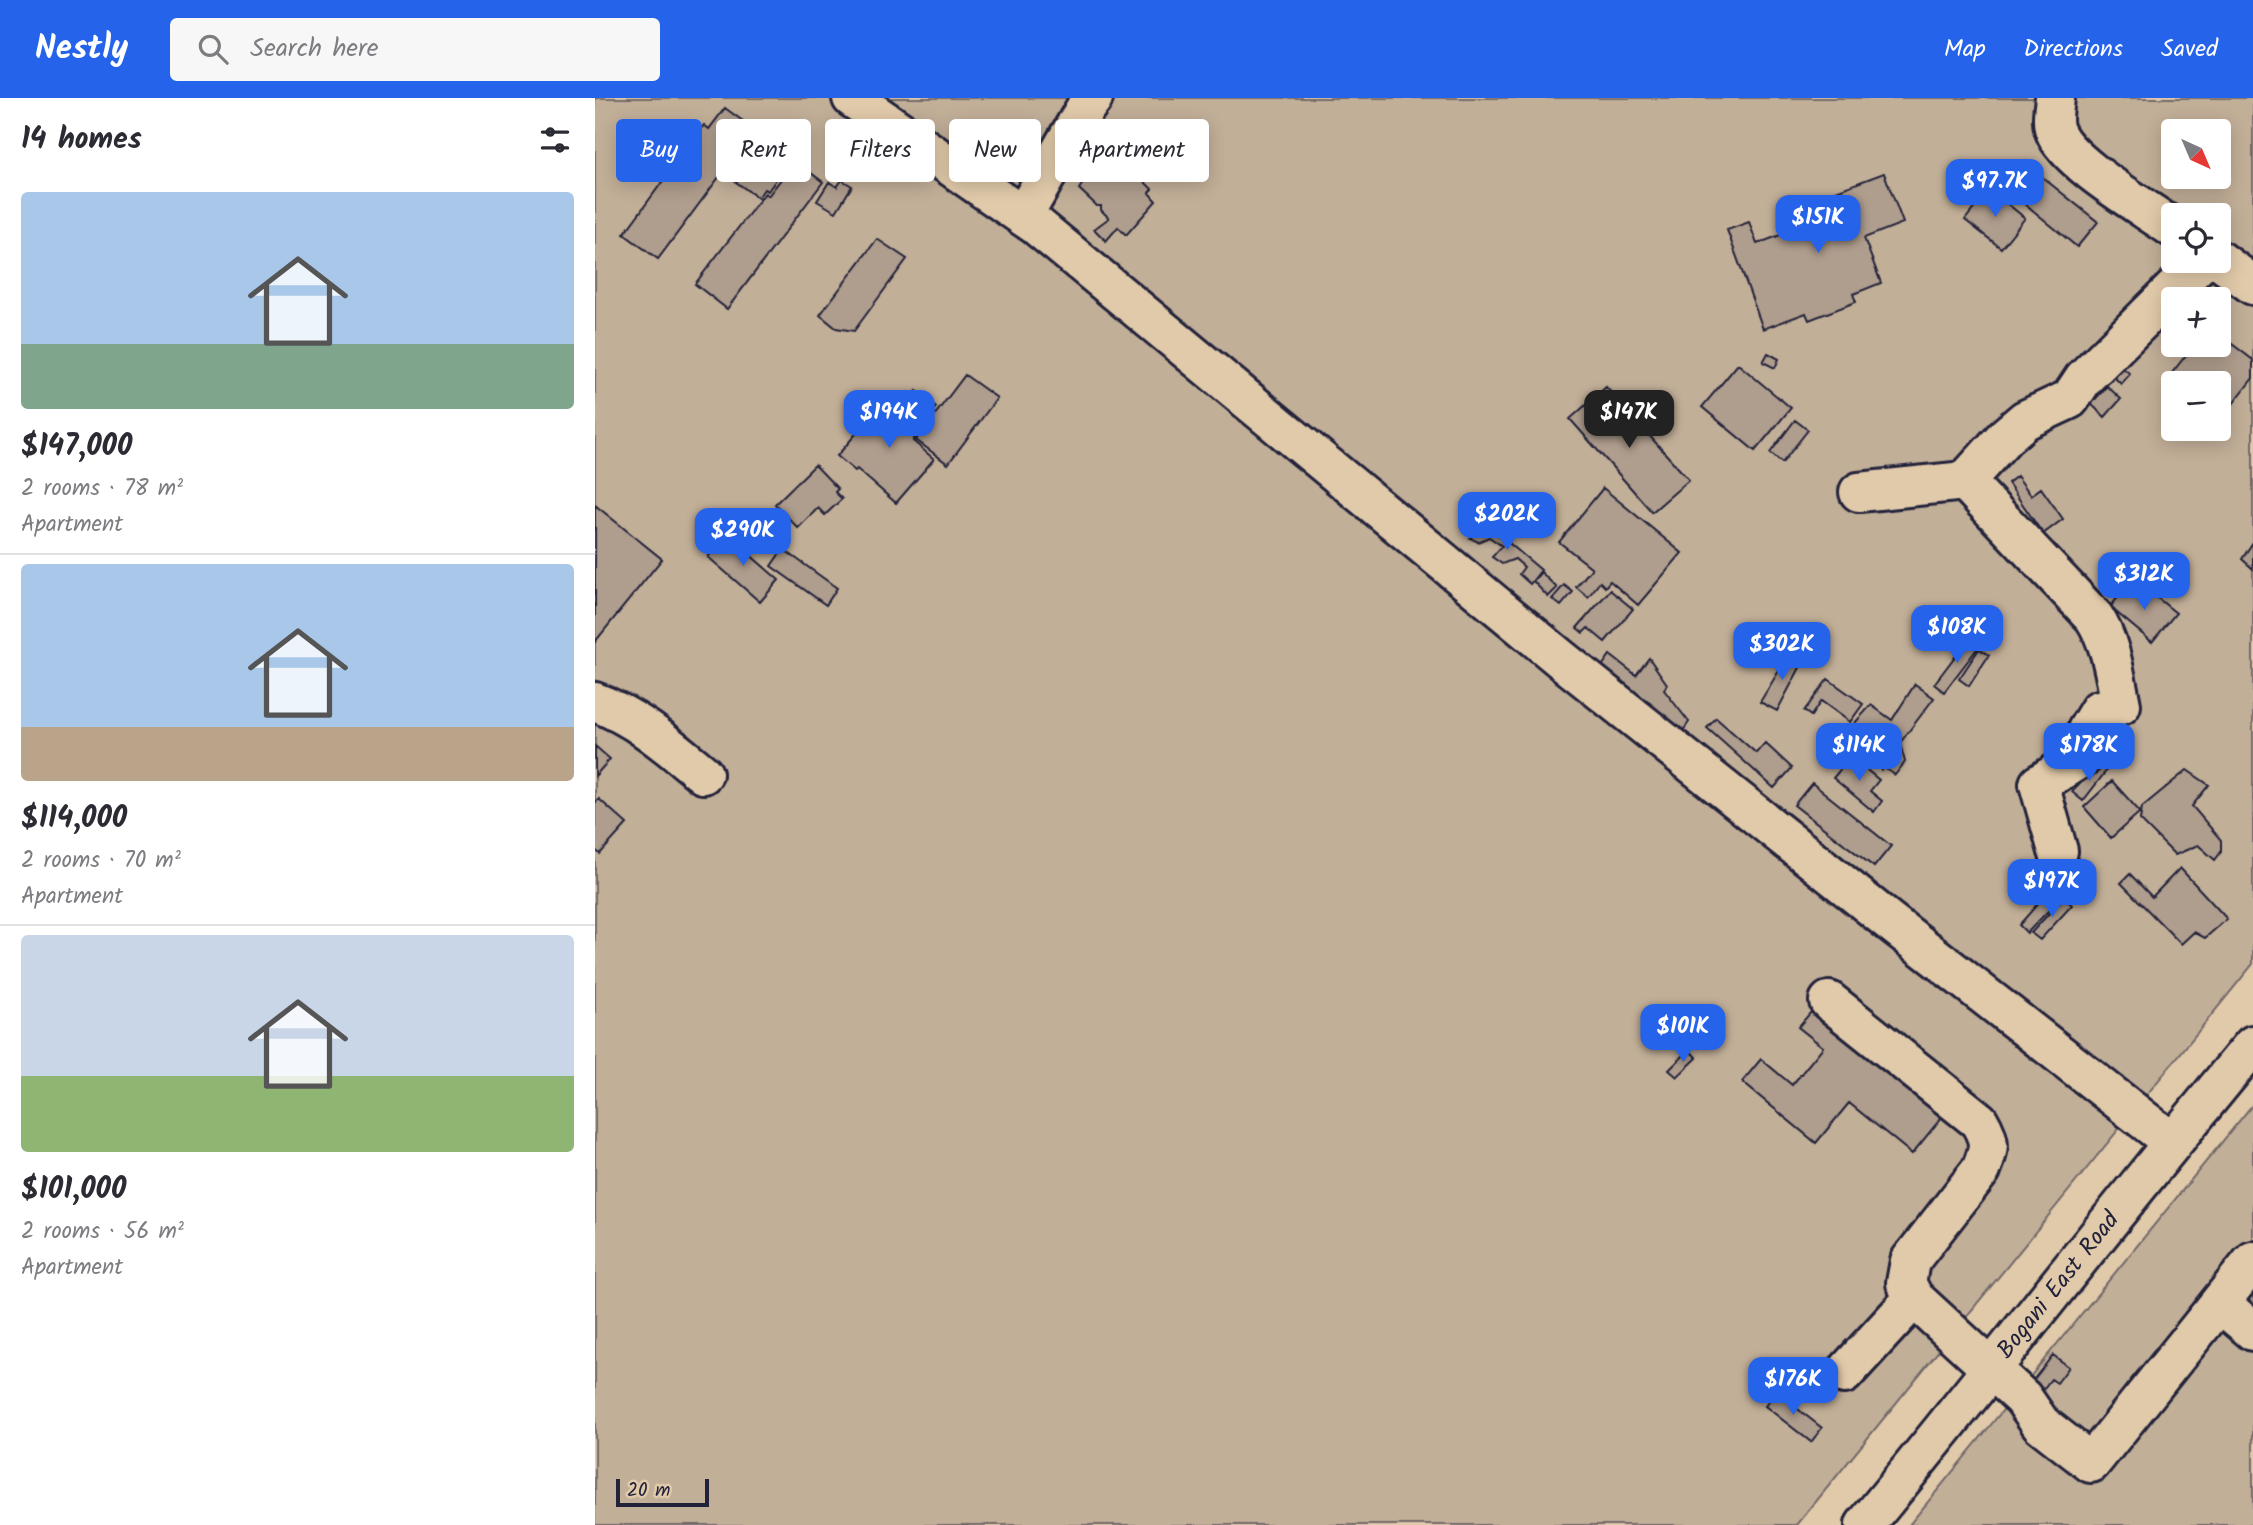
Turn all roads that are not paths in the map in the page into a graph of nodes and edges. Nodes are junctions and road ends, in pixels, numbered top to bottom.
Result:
1 (852, 98) edge
2 (1093, 98) edge
3 (2055, 98) edge
4 (1023, 216) junction
5 (2161, 220) edge
6 (2231, 269) edge
7 (2190, 273) edge
8 (2253, 285) edge
9 (1965, 481) junction
10 (1859, 492) dead end
11 (595, 702) edge
12 (703, 774) dead end
13 (2058, 851) dead end
14 (1829, 1001) dead end
15 (2253, 1045) edge
16 (2172, 1142) junction
17 (2253, 1261) edge
18 (1914, 1298) junction
19 (2220, 1303) junction
20 (2253, 1331) edge
21 (1991, 1371) junction
22 (1845, 1374) dead end
23 (1864, 1525) edge

1 - 4 street
2 - 4 street
3 - 5 street
4 - 16 street
6 - 8 street
7 - 9 street
9 - 10 street
9 - 13 street
11 - 12 street
14 - 18 street
15 - 16 street, Bogani East Road
16 - 21 street, Bogani East Road
17 - 19 street
18 - 21 street
18 - 22 street
19 - 20 street
19 - 21 street
21 - 23 street, Bogani East Road

